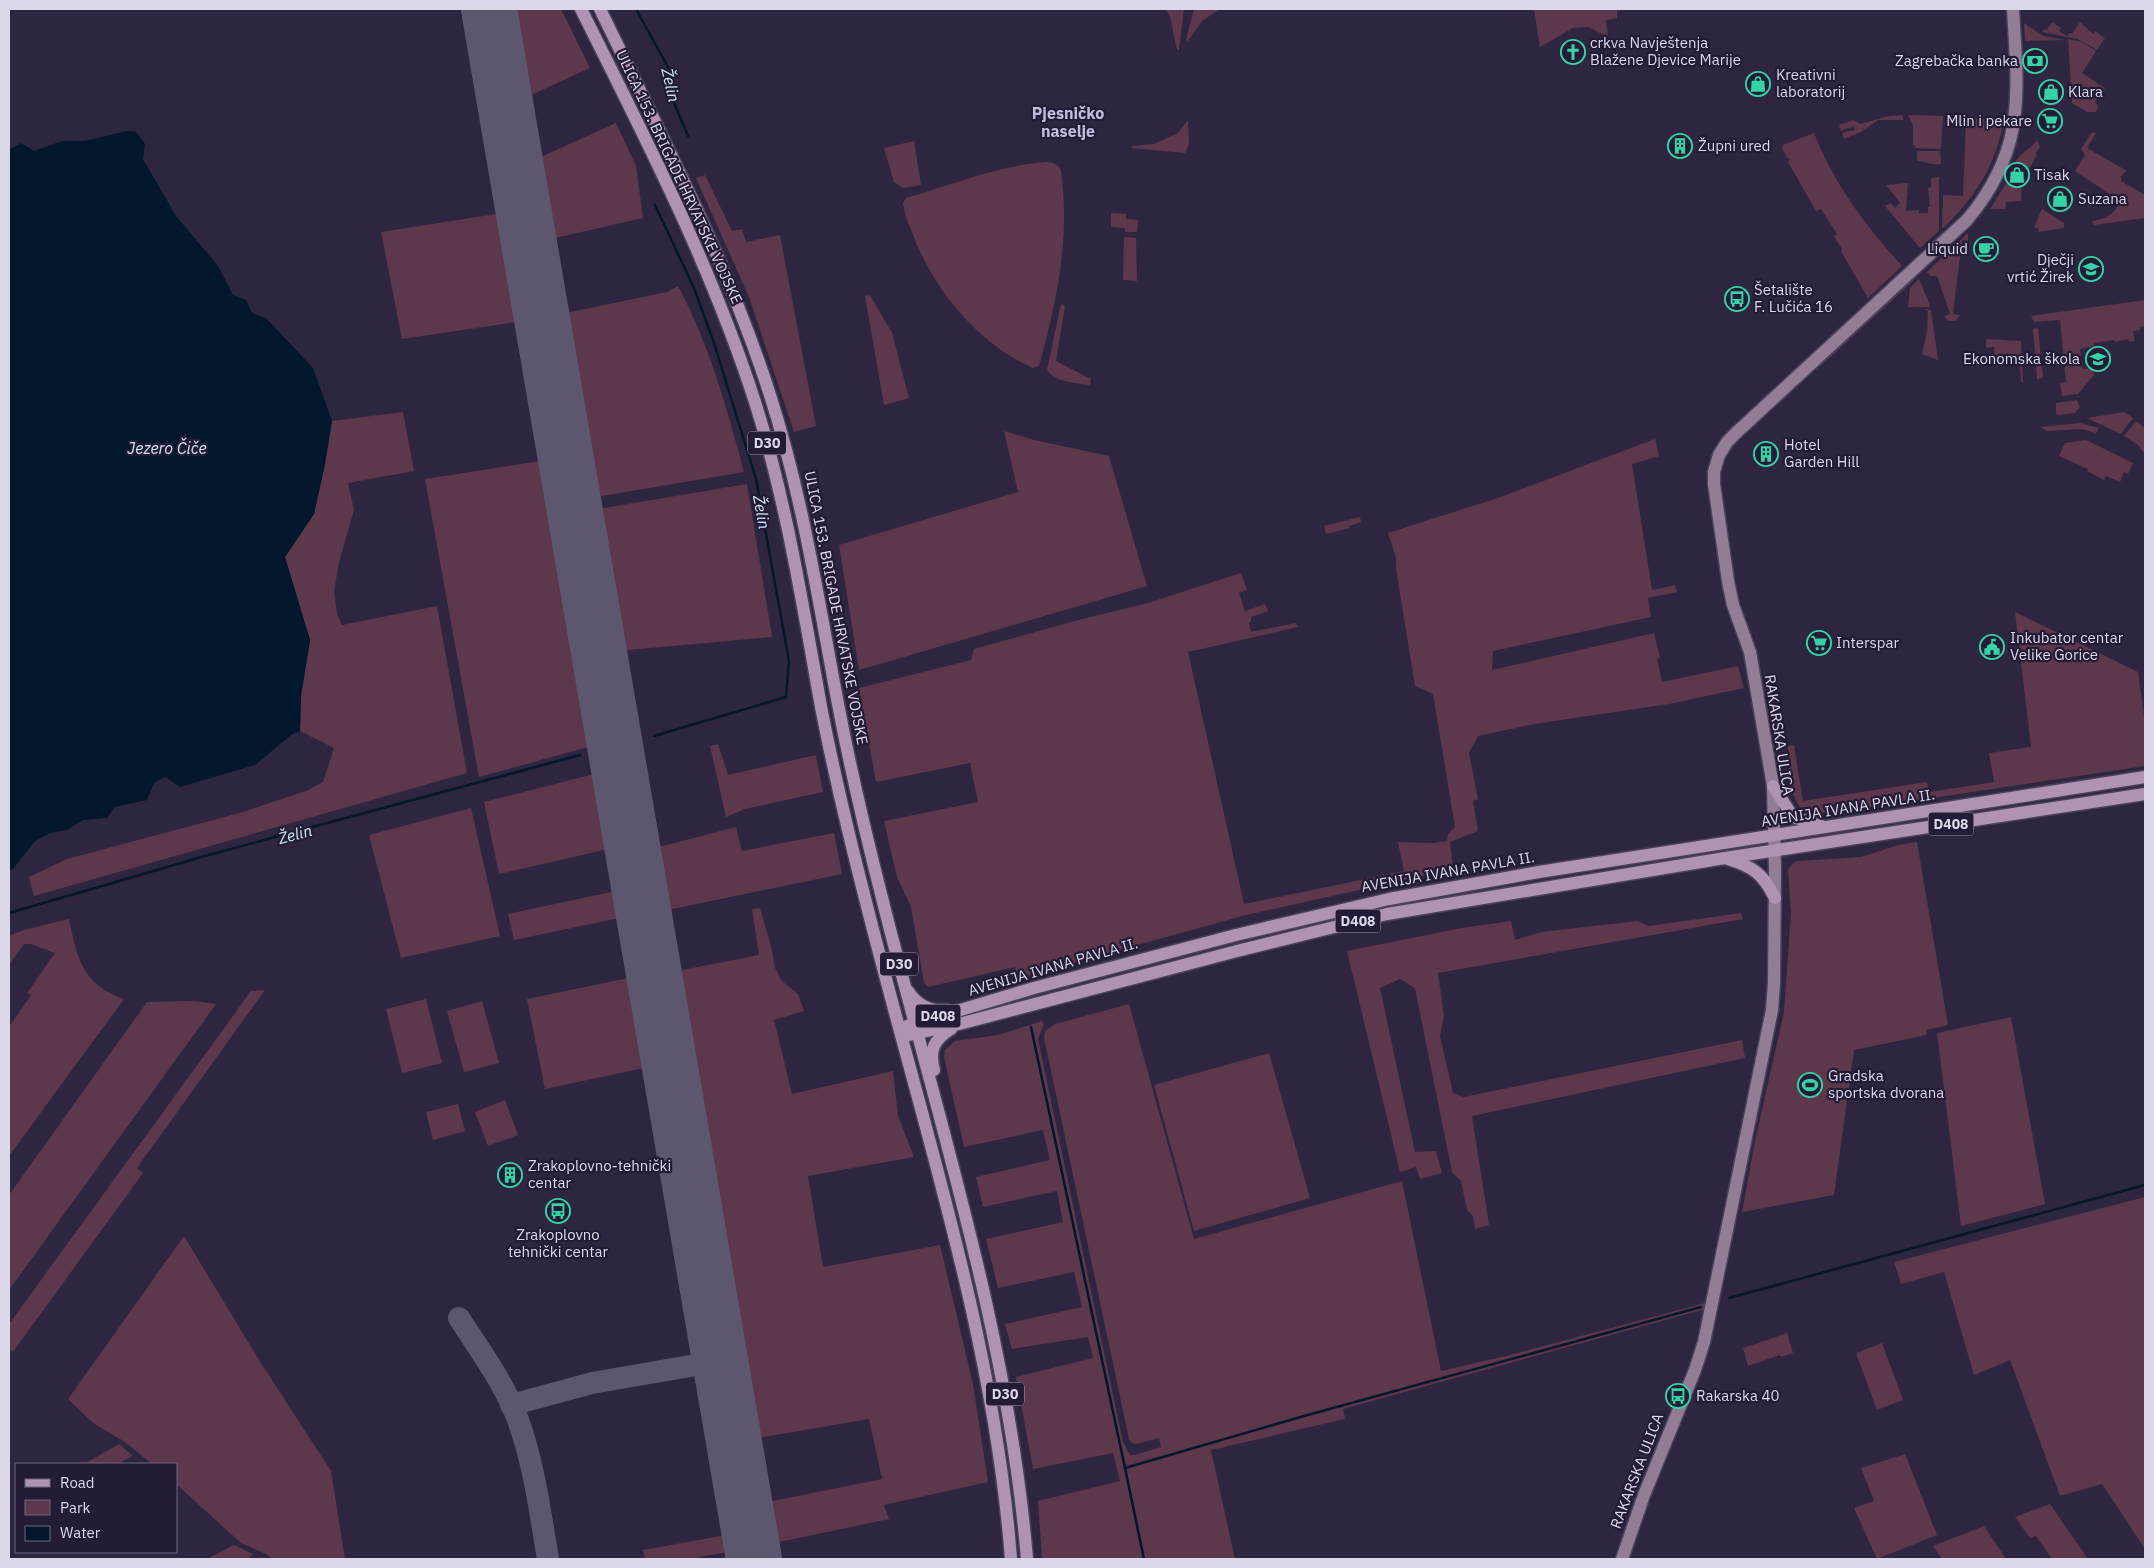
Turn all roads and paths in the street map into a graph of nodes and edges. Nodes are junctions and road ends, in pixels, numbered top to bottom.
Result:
1 (582, 9) edge
2 (600, 9) edge
3 (2013, 9) edge
4 (2145, 777) edge
5 (1772, 786) junction
6 (2145, 794) edge
7 (1828, 828) junction
8 (1774, 836) junction
9 (1774, 851) junction
10 (1725, 858) junction
11 (1774, 898) junction
12 (904, 984) junction
13 (980, 1005) junction
14 (959, 1024) junction
15 (916, 1028) junction
16 (899, 1032) junction
17 (932, 1089) junction
18 (1011, 1559) edge
19 (1027, 1559) edge
20 (1622, 1559) edge

1 - 16 main road, ULICA 153. BRIGADE HRVATSKE VOJSKE / D30
2 - 12 main road, ULICA 153. BRIGADE HRVATSKE VOJSKE / D30
3 - 5 main road, RAKARSKA ULICA
4 - 7 main road, AVENIJA IVANA PAVLA II. / D408
5 - 7 main road
5 - 8 main road, RAKARSKA ULICA
6 - 9 main road, AVENIJA IVANA PAVLA II. / D408
7 - 8 main road, AVENIJA IVANA PAVLA II. / D408
8 - 9 main road, RAKARSKA ULICA
8 - 13 main road, AVENIJA IVANA PAVLA II. / D408
9 - 10 main road, AVENIJA IVANA PAVLA II. / D408
9 - 11 main road, RAKARSKA ULICA
10 - 11 main road
10 - 14 main road, AVENIJA IVANA PAVLA II. / D408
11 - 20 main road, RAKARSKA ULICA
12 - 13 main road
12 - 15 main road, ULICA 153. BRIGADE HRVATSKE VOJSKE / D30
13 - 15 main road, AVENIJA IVANA PAVLA II. / D408
14 - 15 main road, AVENIJA IVANA PAVLA II. / D408
14 - 17 main road
15 - 16 main road, AVENIJA IVANA PAVLA II. / D408
15 - 17 main road, D30
16 - 18 main road, D30
17 - 19 main road, D30

